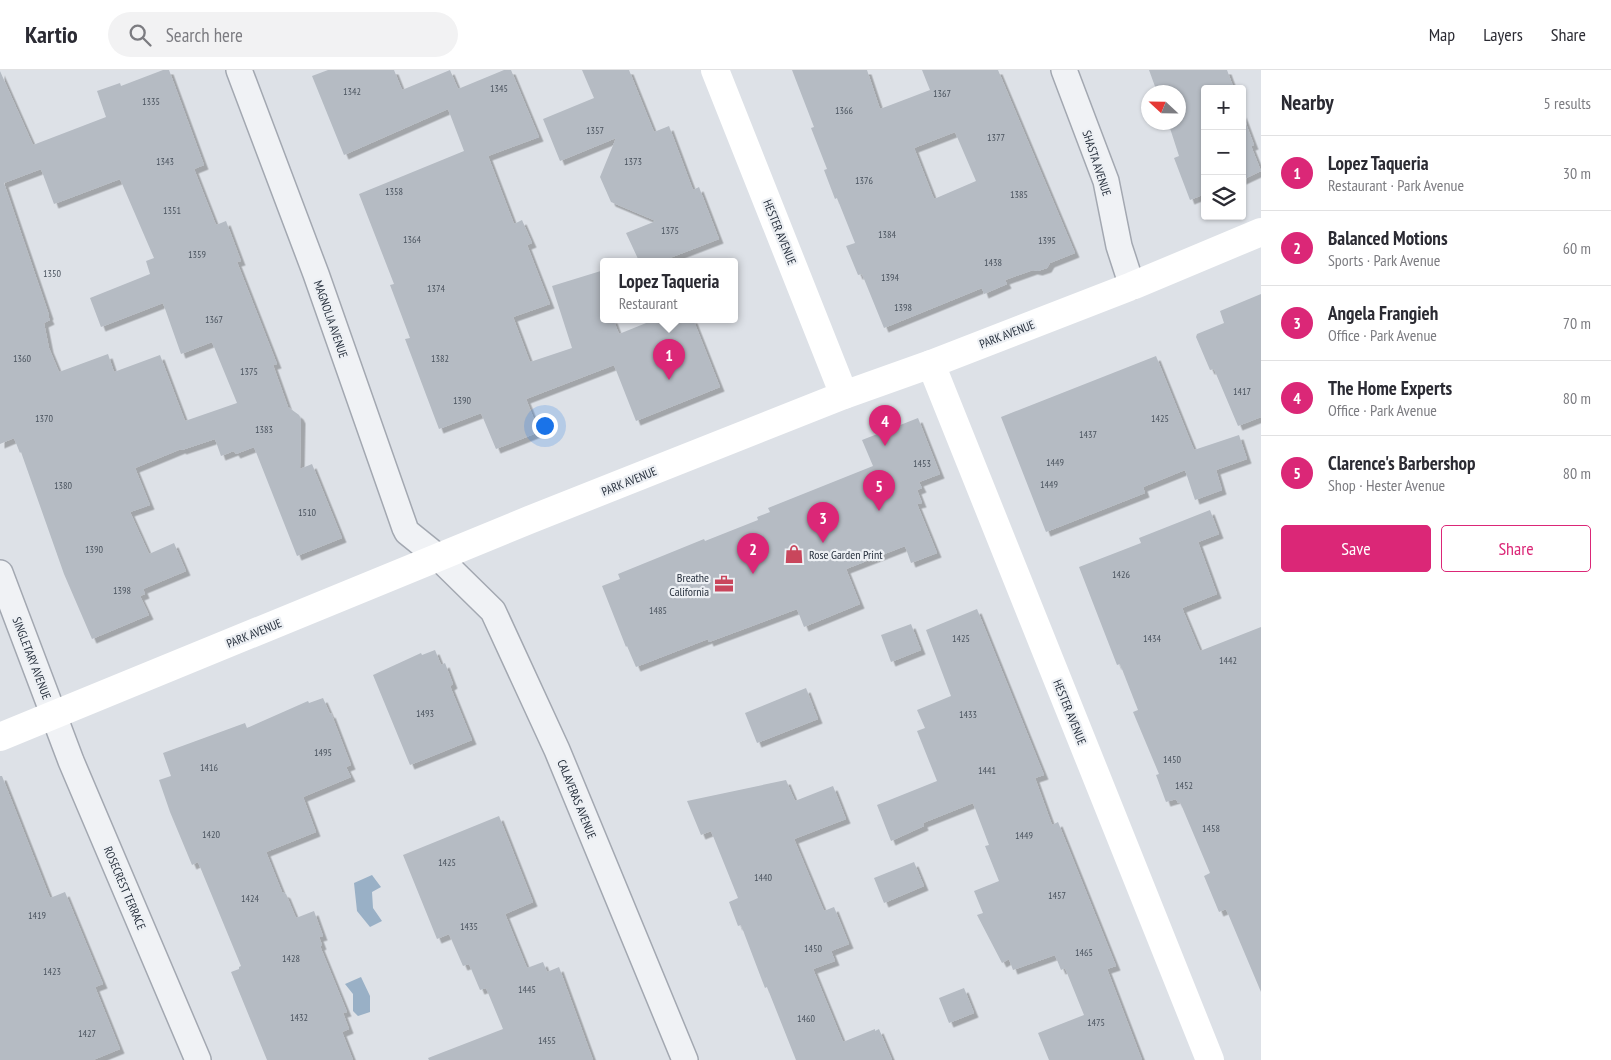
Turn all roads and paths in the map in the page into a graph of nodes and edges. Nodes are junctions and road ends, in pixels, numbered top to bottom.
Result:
1 (239, 70) edge
2 (715, 70) edge
3 (1064, 70) edge
4 (1261, 232) edge
5 (1132, 286) junction
6 (931, 364) junction
7 (844, 395) junction
8 (438, 557) junction
9 (0, 573) edge
10 (53, 715) junction
11 (0, 737) edge
12 (198, 1060) edge
13 (685, 1060) edge
14 (1210, 1060) edge

1 - 8 street, MAGNOLIA AVENUE
2 - 7 street, HESTER AVENUE
3 - 5 street, SHASTA AVENUE
4 - 5 street, PARK AVENUE
5 - 6 street, PARK AVENUE
6 - 7 street, PARK AVENUE
6 - 14 street, HESTER AVENUE
7 - 8 street, PARK AVENUE
8 - 10 street, PARK AVENUE
8 - 13 street, CALAVERAS AVENUE
9 - 10 street, SINGLETARY AVENUE
10 - 11 street, PARK AVENUE
10 - 12 street, ROSECREST TERRACE

